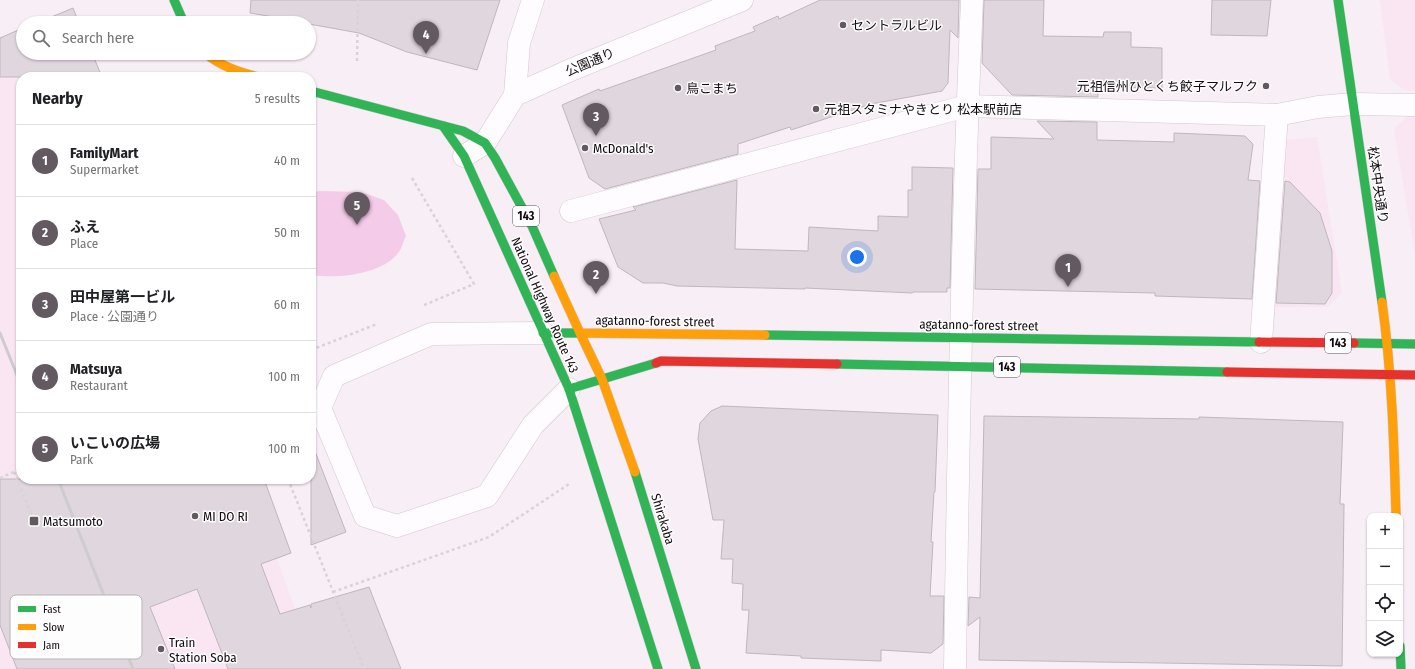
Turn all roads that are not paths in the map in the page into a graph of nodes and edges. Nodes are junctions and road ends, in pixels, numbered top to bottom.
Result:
1 (174, 0) edge
2 (533, 0) edge
3 (742, 0) edge
4 (972, 0) edge
5 (1338, 0) edge
6 (181, 16) edge
7 (212, 60) edge
8 (238, 72) edge
9 (316, 92) edge
10 (515, 95) junction
11 (1353, 104) junction
12 (1415, 105) edge
13 (967, 106) junction
14 (1278, 115) junction
15 (443, 126) junction
16 (485, 143) junction
17 (464, 156) junction
18 (571, 211) dead end
19 (543, 333) junction
20 (580, 333) junction
21 (960, 338) junction
22 (1261, 342) junction
23 (1388, 343) junction
24 (1415, 344) edge
25 (960, 366) junction
26 (1391, 375) junction
27 (1415, 375) edge
28 (602, 379) junction
29 (569, 389) junction
30 (1396, 513) edge
31 (1400, 657) edge
32 (658, 669) edge
33 (696, 669) edge
34 (955, 669) edge
35 (1401, 669) edge

1 - 6 main road
2 - 10 street
3 - 10 street, 公園通り
4 - 13 street
5 - 11 main road, 松本中央通り
7 - 8 main road
9 - 15 main road
10 - 16 street
11 - 12 street
11 - 14 street
11 - 23 main road, 松本中央通り
13 - 14 street
13 - 18 street
13 - 21 street
14 - 22 street
15 - 16 main road
15 - 17 main road, National Highway Route 143 / 143
16 - 17 street
16 - 20 main road, National Highway Route 143 / 143
17 - 19 main road, National Highway Route 143 / 143
19 - 20 main road, agatanno-forest street
19 - 29 main road, National Highway Route 143 / 143
19 - 29 street
20 - 21 main road, agatanno-forest street / 143
20 - 28 main road, National Highway Route 143
21 - 22 main road, agatanno-forest street / 143
21 - 25 street
22 - 23 main road, agatanno-forest street / 143
23 - 24 main road, agatanno-forest street / 143
23 - 26 main road, 松本中央通り
25 - 26 main road, 143
25 - 28 main road, 143
25 - 34 street
26 - 27 main road, 143
26 - 30 main road, 松本中央通り
28 - 29 main road, 143
28 - 33 main road, Shirakaba
29 - 32 main road
31 - 35 main road

